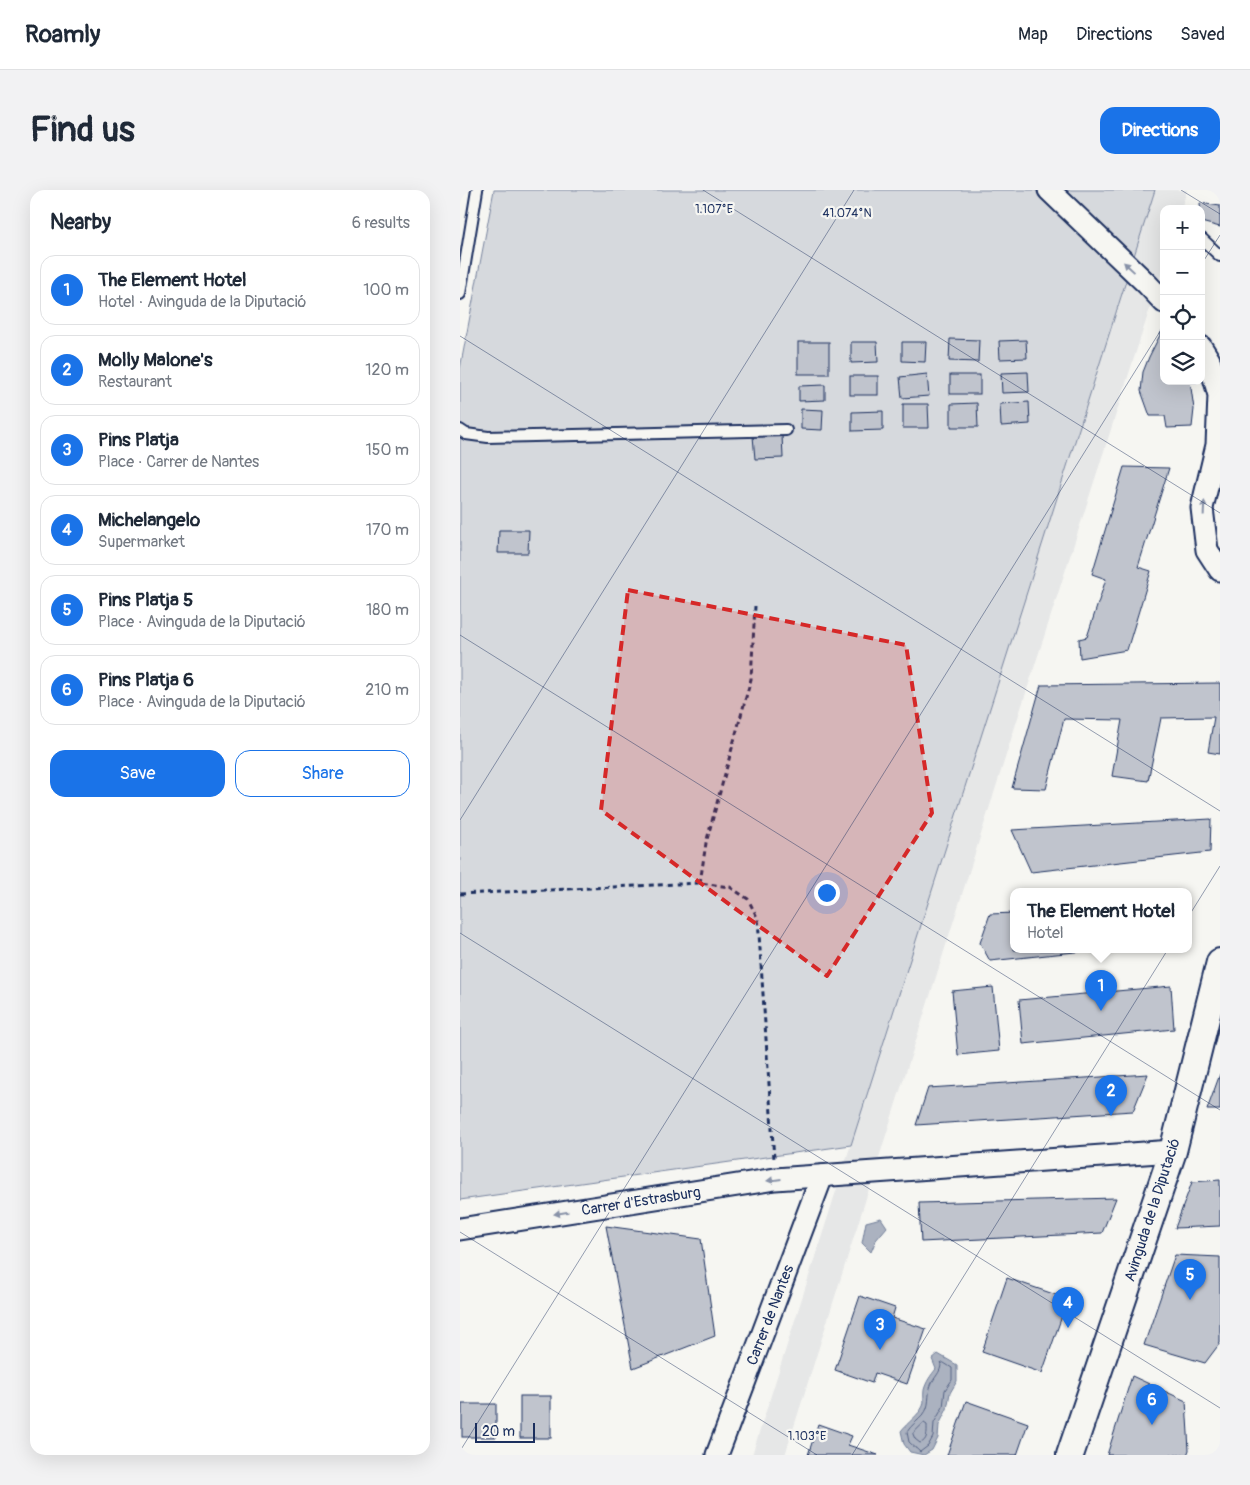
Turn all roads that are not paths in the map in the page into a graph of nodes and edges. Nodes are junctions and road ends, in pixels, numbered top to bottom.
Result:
1 (478, 190) edge
2 (1049, 190) edge
3 (1205, 242) edge
4 (1220, 256) edge
5 (460, 294) edge
6 (1160, 298) edge
7 (1205, 354) edge
8 (460, 430) edge
9 (786, 430) dead end
10 (1220, 570) edge
11 (1220, 962) edge
12 (1172, 1151) junction
13 (822, 1176) junction
14 (460, 1230) edge
15 (717, 1455) edge
16 (1070, 1455) edge

1 - 5 lane
6 -> 2 street
3 - 4 lane
10 -> 7 street
8 - 9 lane
11 - 12 street, Avinguda de la Diputació
12 - 13 street, Carrer d'Estrasburg
12 - 16 street, Avinguda de la Diputació
13 -> 14 street, Carrer d'Estrasburg
13 - 15 street, Carrer de Nantes

